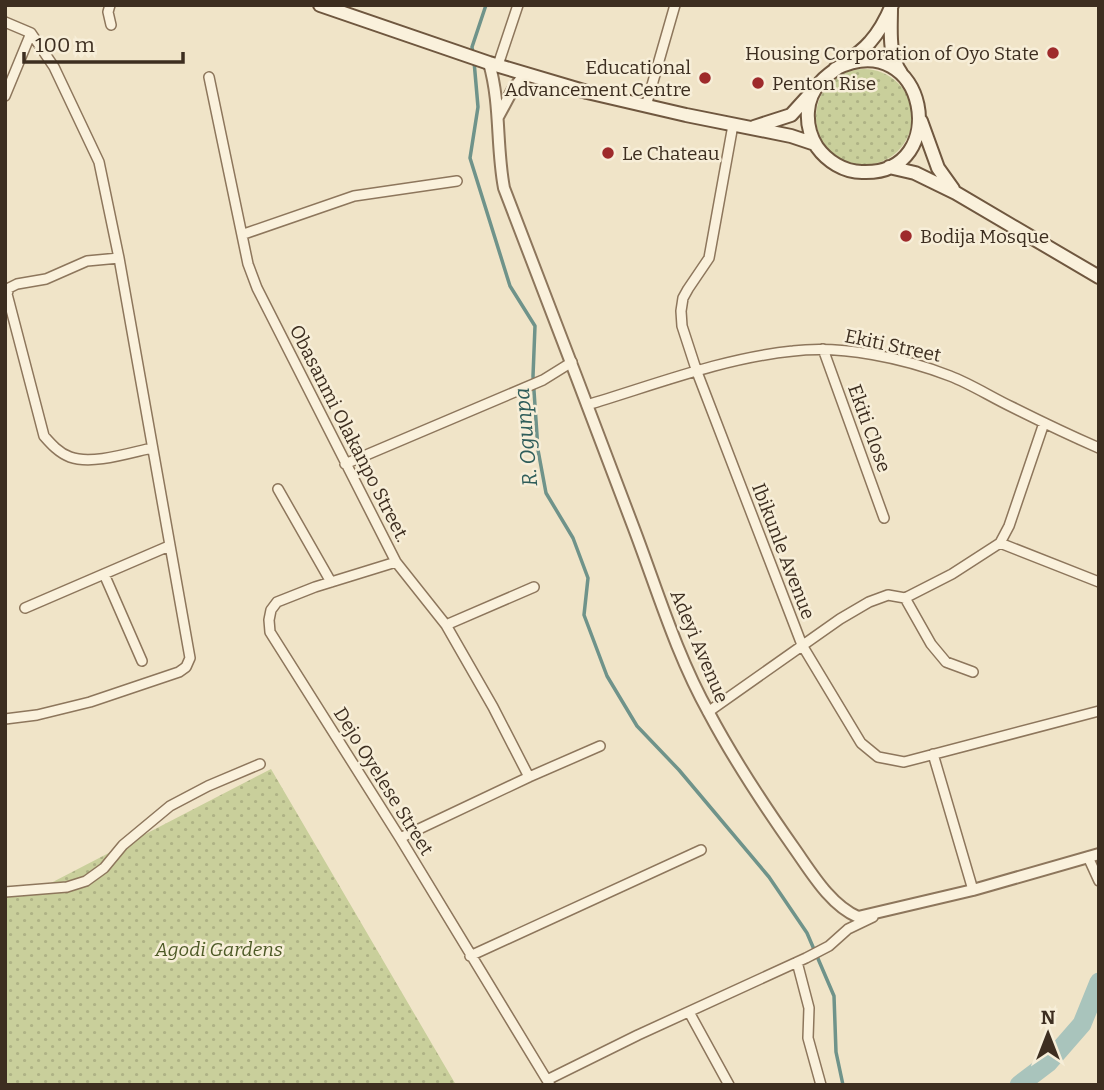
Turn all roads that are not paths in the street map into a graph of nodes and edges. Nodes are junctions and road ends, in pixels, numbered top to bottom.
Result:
1 (110, 5) edge
2 (320, 5) edge
3 (518, 5) edge
4 (675, 5) edge
5 (892, 7) edge
6 (5, 22) edge
7 (111, 25) dead end
8 (31, 33) junction
9 (494, 64) junction
10 (835, 69) junction
11 (525, 74) junction
12 (903, 76) junction
13 (209, 77) dead end
14 (820, 81) junction
15 (5, 96) edge
16 (646, 106) junction
17 (498, 117) junction
18 (920, 120) junction
19 (733, 125) junction
20 (750, 128) junction
21 (815, 144) junction
22 (889, 167) junction
23 (457, 181) dead end
24 (956, 192) junction
25 (244, 234) junction
26 (119, 258) junction
27 (1099, 277) edge
28 (823, 349) junction
29 (572, 362) junction
30 (697, 372) junction
31 (587, 405) junction
32 (1044, 423) junction
33 (152, 448) junction
34 (1099, 448) edge
35 (345, 464) junction
36 (278, 489) dead end
37 (884, 518) dead end
38 (1000, 543) junction
39 (169, 546) junction
40 (396, 562) junction
41 (104, 574) junction
42 (331, 582) junction
43 (1099, 582) edge
44 (534, 587) dead end
45 (905, 598) junction
46 (25, 608) dead end
47 (446, 625) junction
48 (802, 645) junction
49 (142, 661) dead end
50 (973, 672) dead end
51 (1099, 711) edge
52 (708, 712) junction
53 (5, 719) edge
54 (600, 746) dead end
55 (933, 754) junction
56 (260, 765) dead end
57 (528, 777) junction
58 (400, 838) junction
59 (701, 850) dead end
60 (1094, 855) edge
61 (1099, 881) edge
62 (973, 890) junction
63 (5, 892) edge
64 (882, 912) junction
65 (470, 956) junction
66 (801, 960) junction
67 (689, 1012) junction
68 (549, 1083) edge
69 (729, 1085) edge
70 (821, 1085) edge

1 - 7 street
2 - 9 main road
3 - 9 street
4 - 16 street
5 - 10 main road
5 - 12 main road
6 - 8 street
8 - 15 street
8 - 26 street
9 - 11 main road
9 - 17 street, Adeyi Avenue
10 - 12 main road
10 - 14 main road
11 - 16 main road
11 - 17 street
12 - 18 main road
13 - 25 street, Obasanmi Olakanpo Street.
14 - 20 main road
14 - 21 main road
16 - 19 main road
17 - 29 street, Adeyi Avenue
18 - 22 main road
18 - 24 main road
19 - 20 main road
19 - 30 street, Ibikunle Avenue
20 - 21 main road
21 - 22 main road
22 - 24 main road
23 - 25 street
24 - 27 main road
25 - 35 street, Obasanmi Olakanpo Street.
26 - 33 street
26 - 33 street
28 - 30 street, Ekiti Street
28 - 32 street, Ekiti Street
28 - 37 street, Ekiti Close
29 - 31 street, Adeyi Avenue
29 - 35 street
30 - 31 street, Ekiti Street
30 - 48 street, Ibikunle Avenue
31 - 52 street, Adeyi Avenue
32 - 34 street, Ekiti Street
32 - 38 street
33 - 39 street
35 - 40 street, Obasanmi Olakanpo Street.
36 - 42 street
38 - 43 street
38 - 45 street
39 - 41 street
39 - 53 street
40 - 42 street, Dejo Oyelese Street
40 - 47 street, Obasanmi Olakanpo Street.
41 - 46 street
41 - 49 street
42 - 58 street, Dejo Oyelese Street
44 - 47 street
45 - 48 street
45 - 50 street
47 - 57 street, Obasanmi Olakanpo Street.
48 - 52 street
48 - 55 street, Ibikunle Avenue
51 - 55 street, Ibikunle Avenue
52 - 64 street, Adeyi Avenue
54 - 57 street
55 - 62 street
56 - 63 street
57 - 58 street
58 - 65 street, Dejo Oyelese Street
59 - 65 street
60 - 61 street
60 - 62 street, Adeyi Avenue
62 - 64 street, Adeyi Avenue
64 - 66 street
65 - 68 street, Dejo Oyelese Street
66 - 67 street
66 - 70 street
67 - 68 street
67 - 69 street

